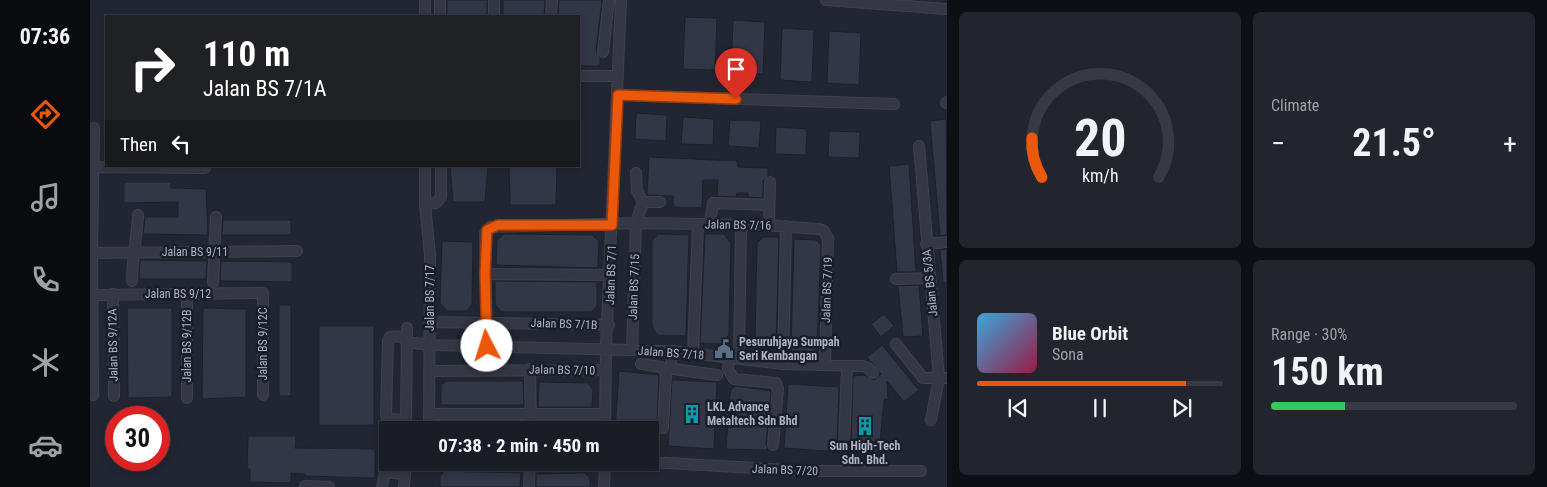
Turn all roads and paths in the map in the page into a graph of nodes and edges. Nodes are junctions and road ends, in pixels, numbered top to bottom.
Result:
1 (425, 0) edge
2 (440, 0) edge
3 (494, 0) edge
4 (552, 0) edge
5 (609, 0) edge
6 (621, 0) edge
7 (826, 0) edge
8 (947, 8) edge
9 (425, 15) edge
10 (440, 15) edge
11 (494, 15) edge
12 (551, 15) edge
13 (603, 52) dead end
14 (580, 76) edge
15 (618, 76) junction
16 (618, 95) junction
17 (894, 104) dead end
18 (94, 128) dead end
19 (919, 146) dead end
20 (94, 167) junction
21 (425, 167) edge
22 (442, 167) edge
23 (205, 168) dead end
24 (636, 173) dead end
25 (770, 182) dead end
26 (642, 202) junction
27 (660, 202) dead end
28 (425, 204) junction
29 (769, 205) junction
30 (91, 215) edge
31 (138, 215) dead end
32 (216, 218) dead end
33 (636, 223) junction
34 (698, 224) junction
35 (710, 224) junction
36 (612, 225) junction
37 (742, 225) junction
38 (769, 225) junction
39 (786, 226) junction
40 (947, 242) edge
41 (829, 244) joint
42 (926, 244) junction
43 (214, 252) junction
44 (297, 252) dead end
45 (92, 253) junction
46 (133, 253) junction
47 (485, 274) junction
48 (611, 275) junction
49 (930, 278) junction
50 (896, 279) dead end
51 (132, 281) dead end
52 (213, 282) dead end
53 (113, 294) junction
54 (187, 294) junction
55 (263, 294) joint
56 (92, 295) junction
57 (430, 322) junction
58 (485, 322) junction
59 (609, 325) junction
60 (406, 335) junction
61 (896, 344) dead end
62 (430, 345) junction
63 (487, 346) junction
64 (606, 348) junction
65 (632, 350) junction
66 (672, 351) junction
67 (693, 353) junction
68 (734, 358) junction
69 (641, 364) dead end
70 (783, 364) junction
71 (825, 365) junction
72 (847, 366) junction
73 (668, 368) junction
74 (530, 369) junction
75 (606, 370) junction
76 (429, 371) junction
77 (873, 373) dead end
78 (717, 375) dead end
79 (943, 378) edge
80 (93, 395) dead end
81 (263, 395) dead end
82 (114, 396) dead end
83 (187, 398) dead end
84 (428, 414) junction
85 (531, 414) junction
86 (605, 414) junction
87 (932, 420) dead end
88 (428, 421) edge
89 (531, 421) edge
90 (605, 421) edge
91 (663, 428) dead end
92 (773, 445) dead end
93 (844, 446) dead end
94 (659, 463) edge
95 (404, 471) edge
96 (530, 471) edge
97 (605, 471) edge
98 (921, 472) dead end
99 (404, 474) junction
100 (305, 486) edge
101 (330, 487) edge
102 (382, 487) edge
103 (404, 487) edge
104 (529, 487) edge
105 (604, 487) edge

1 - 9 street
2 - 10 street
3 - 11 street
4 - 12 street
5 - 13 street
6 - 15 street, Jalan BS 7/1
7 - 8 street
14 - 15 street
15 - 16 street, Jalan BS 7/1
16 - 17 street
16 - 36 street, Jalan BS 7/1
18 - 20 street
19 - 42 street, Jalan BS 5/3A
20 - 23 street
20 - 30 street
21 - 28 street, Jalan BS 7/17
22 - 28 street
24 - 26 street
25 - 29 street
26 - 27 street
26 - 33 street, Jalan BS 7/15
28 - 57 street, Jalan BS 7/17
29 - 35 street
29 - 38 street
30 - 45 street
31 - 46 street
32 - 43 street
33 - 34 street, Jalan BS 7/16
33 - 36 street, Jalan BS 7/16
33 - 65 street, Jalan BS 7/15
34 - 35 street, Jalan BS 7/16
34 - 67 street
35 - 37 street, Jalan BS 7/16
36 - 47 street, Jalan BS 7/16
36 - 48 street, Jalan BS 7/1
37 - 38 street, Jalan BS 7/16
37 - 68 street
38 - 39 street, Jalan BS 7/16
39 - 41 street, Jalan BS 7/16
39 - 70 street
40 - 42 street
41 - 71 street, Jalan BS 7/19
42 - 49 street, Jalan BS 5/3A
43 - 44 street, Jalan BS 9/11
43 - 46 street, Jalan BS 9/11
43 - 52 street
45 - 46 street, Jalan BS 9/11
45 - 56 street
46 - 51 street
47 - 48 street
47 - 58 street, Jalan BS 7/16
48 - 59 street, Jalan BS 7/1
49 - 50 street
49 - 79 street, Jalan BS 5/3A
53 - 54 street, Jalan BS 9/12
53 - 56 street, Jalan BS 9/12
53 - 82 street, Jalan BS 9/12A
54 - 55 street, Jalan BS 9/12
54 - 83 street, Jalan BS 9/12B
55 - 81 street, Jalan BS 9/12C
56 - 80 street
57 - 58 street, Jalan BS 7/1B
57 - 62 street, Jalan BS 7/17
58 - 59 street, Jalan BS 7/1B
58 - 63 street, Jalan BS 7/16
59 - 64 street, Jalan BS 7/1
60 - 60 street
60 - 62 street, Jalan BS 7/1B
61 - 79 street
62 - 63 street, Jalan BS 7/1B
62 - 76 street, Jalan BS 7/17
63 - 64 street, Jalan BS 7/1B
64 - 65 street, Jalan BS 7/18
64 - 75 street, Jalan BS 7/1
65 - 66 street, Jalan BS 7/18
66 - 67 street, Jalan BS 7/18
66 - 73 street
67 - 68 street, Jalan BS 7/18
68 - 70 street, Jalan BS 7/18
68 - 92 street
69 - 73 street
70 - 71 street, Jalan BS 7/18
71 - 72 street, Jalan BS 7/18
72 - 77 street, Jalan BS 7/18
72 - 93 street
73 - 78 street
73 - 91 street
74 - 75 street, Jalan BS 7/10
74 - 76 street, Jalan BS 7/10
74 - 85 street
75 - 86 street, Jalan BS 7/1
76 - 84 street, Jalan BS 7/17
79 - 87 street, Jalan BS 5/3A
84 - 85 street
84 - 88 street, Jalan BS 7/17
85 - 86 street
85 - 89 street
86 - 90 street, Jalan BS 7/1
94 - 98 street, Jalan BS 7/20
95 - 99 street
96 - 104 street
97 - 105 street
99 - 102 street
99 - 103 street
100 - 101 street

